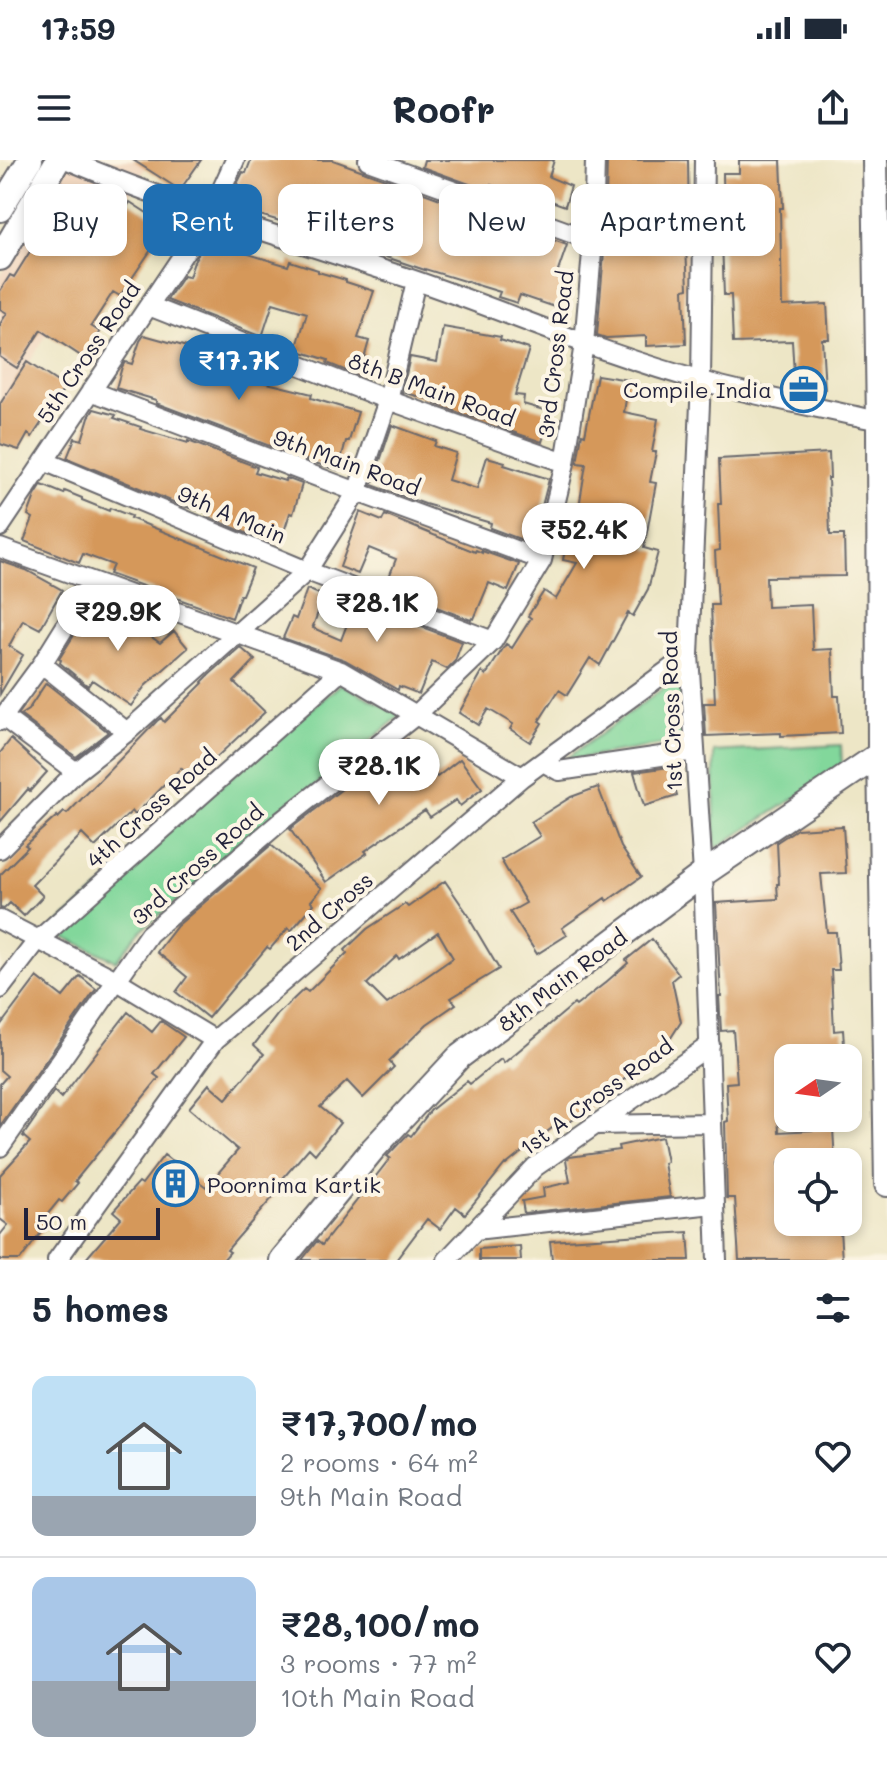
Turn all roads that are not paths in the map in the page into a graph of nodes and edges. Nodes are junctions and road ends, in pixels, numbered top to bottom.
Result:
1 (30, 160) edge
2 (58, 160) edge
3 (68, 160) edge
4 (235, 160) edge
5 (368, 160) edge
6 (595, 160) edge
7 (704, 160) edge
8 (875, 160) edge
9 (224, 184) edge
10 (594, 184) edge
11 (143, 188) edge
12 (0, 209) edge
13 (262, 230) edge
14 (571, 233) edge
15 (182, 256) edge
16 (592, 256) edge
17 (0, 258) edge
18 (416, 281) junction
19 (149, 306) junction
20 (584, 344) junction
21 (701, 381) junction
22 (91, 391) junction
23 (388, 400) junction
24 (879, 421) junction
25 (44, 461) junction
26 (565, 463) junction
27 (357, 492) junction
28 (0, 527) edge
29 (0, 548) edge
30 (542, 560) junction
31 (307, 571) junction
32 (93, 582) junction
33 (237, 633) junction
34 (493, 641) junction
35 (689, 655) junction
36 (42, 664) junction
37 (341, 671) junction
38 (416, 715) junction
39 (1, 719) edge
40 (127, 732) junction
41 (695, 751) junction
42 (883, 754) edge
43 (543, 762) junction
44 (76, 772) junction
45 (522, 777) junction
46 (0, 849) edge
47 (703, 874) junction
48 (0, 920) edge
49 (37, 941) junction
50 (116, 980) junction
51 (0, 989) edge
52 (215, 1040) junction
53 (710, 1045) junction
54 (711, 1123) junction
55 (595, 1125) junction
56 (0, 1147) edge
57 (887, 1184) edge
58 (713, 1204) junction
59 (475, 1230) junction
60 (57, 1260) edge
61 (282, 1260) edge
62 (447, 1260) edge
63 (717, 1260) edge

1 - 12 street
2 - 17 street
3 - 11 street
4 - 9 street, 5th Cross Road
5 - 14 street
6 - 10 street, 3rd Cross Road
7 - 21 street, 1st Cross Road
8 - 24 street
13 - 18 street
15 - 19 street, 5th Cross Road
16 - 20 street, 3rd Cross Road
18 - 20 street
18 - 23 street
19 - 22 street, 5th Cross Road
19 - 23 street, 8th B Main Road
20 - 21 street
20 - 26 street, 3rd Cross Road
21 - 24 street
21 - 35 street, 1st Cross Road
22 - 25 street, 5th Cross Road
22 - 27 street, 9th Main Road
23 - 26 street, 8th B Main Road
23 - 27 street
24 - 42 street
25 - 28 street, 5th Cross Road
25 - 31 street, 9th A Main
26 - 30 street, 3rd Cross Road
27 - 30 street, 9th Main Road
27 - 31 street
29 - 32 street
30 - 34 street, 3rd Cross Road
31 - 33 street
31 - 34 street, 9th A Main
32 - 33 street
32 - 36 street
33 - 37 street
33 - 40 street
34 - 38 street, 3rd Cross Road
35 - 41 street, 1st Cross Road
35 - 43 street, 2nd Cross
36 - 39 street
36 - 40 street
37 - 38 street
37 - 49 street, 4th Cross Road
38 - 45 street
38 - 50 street, 3rd Cross Road
39 - 44 street
40 - 44 street
41 - 43 street
41 - 47 street, 1st Cross Road
42 - 47 street, 8th Main Road
42 - 57 street
43 - 45 street, 2nd Cross
44 - 46 street
45 - 52 street, 2nd Cross
47 - 53 street, 1st Cross Road
47 - 61 street, 8th Main Road
48 - 49 street
49 - 50 street
49 - 51 street, 4th Cross Road
50 - 52 street
50 - 56 street, 3rd Cross Road
52 - 60 street, 2nd Cross
53 - 54 street, 1st Cross Road
53 - 55 street, 1st A Cross Road
54 - 55 street
54 - 58 street, 1st Cross Road
55 - 59 street, 1st A Cross Road
58 - 59 street
58 - 63 street, 1st Cross Road
59 - 62 street, 1st A Cross Road

